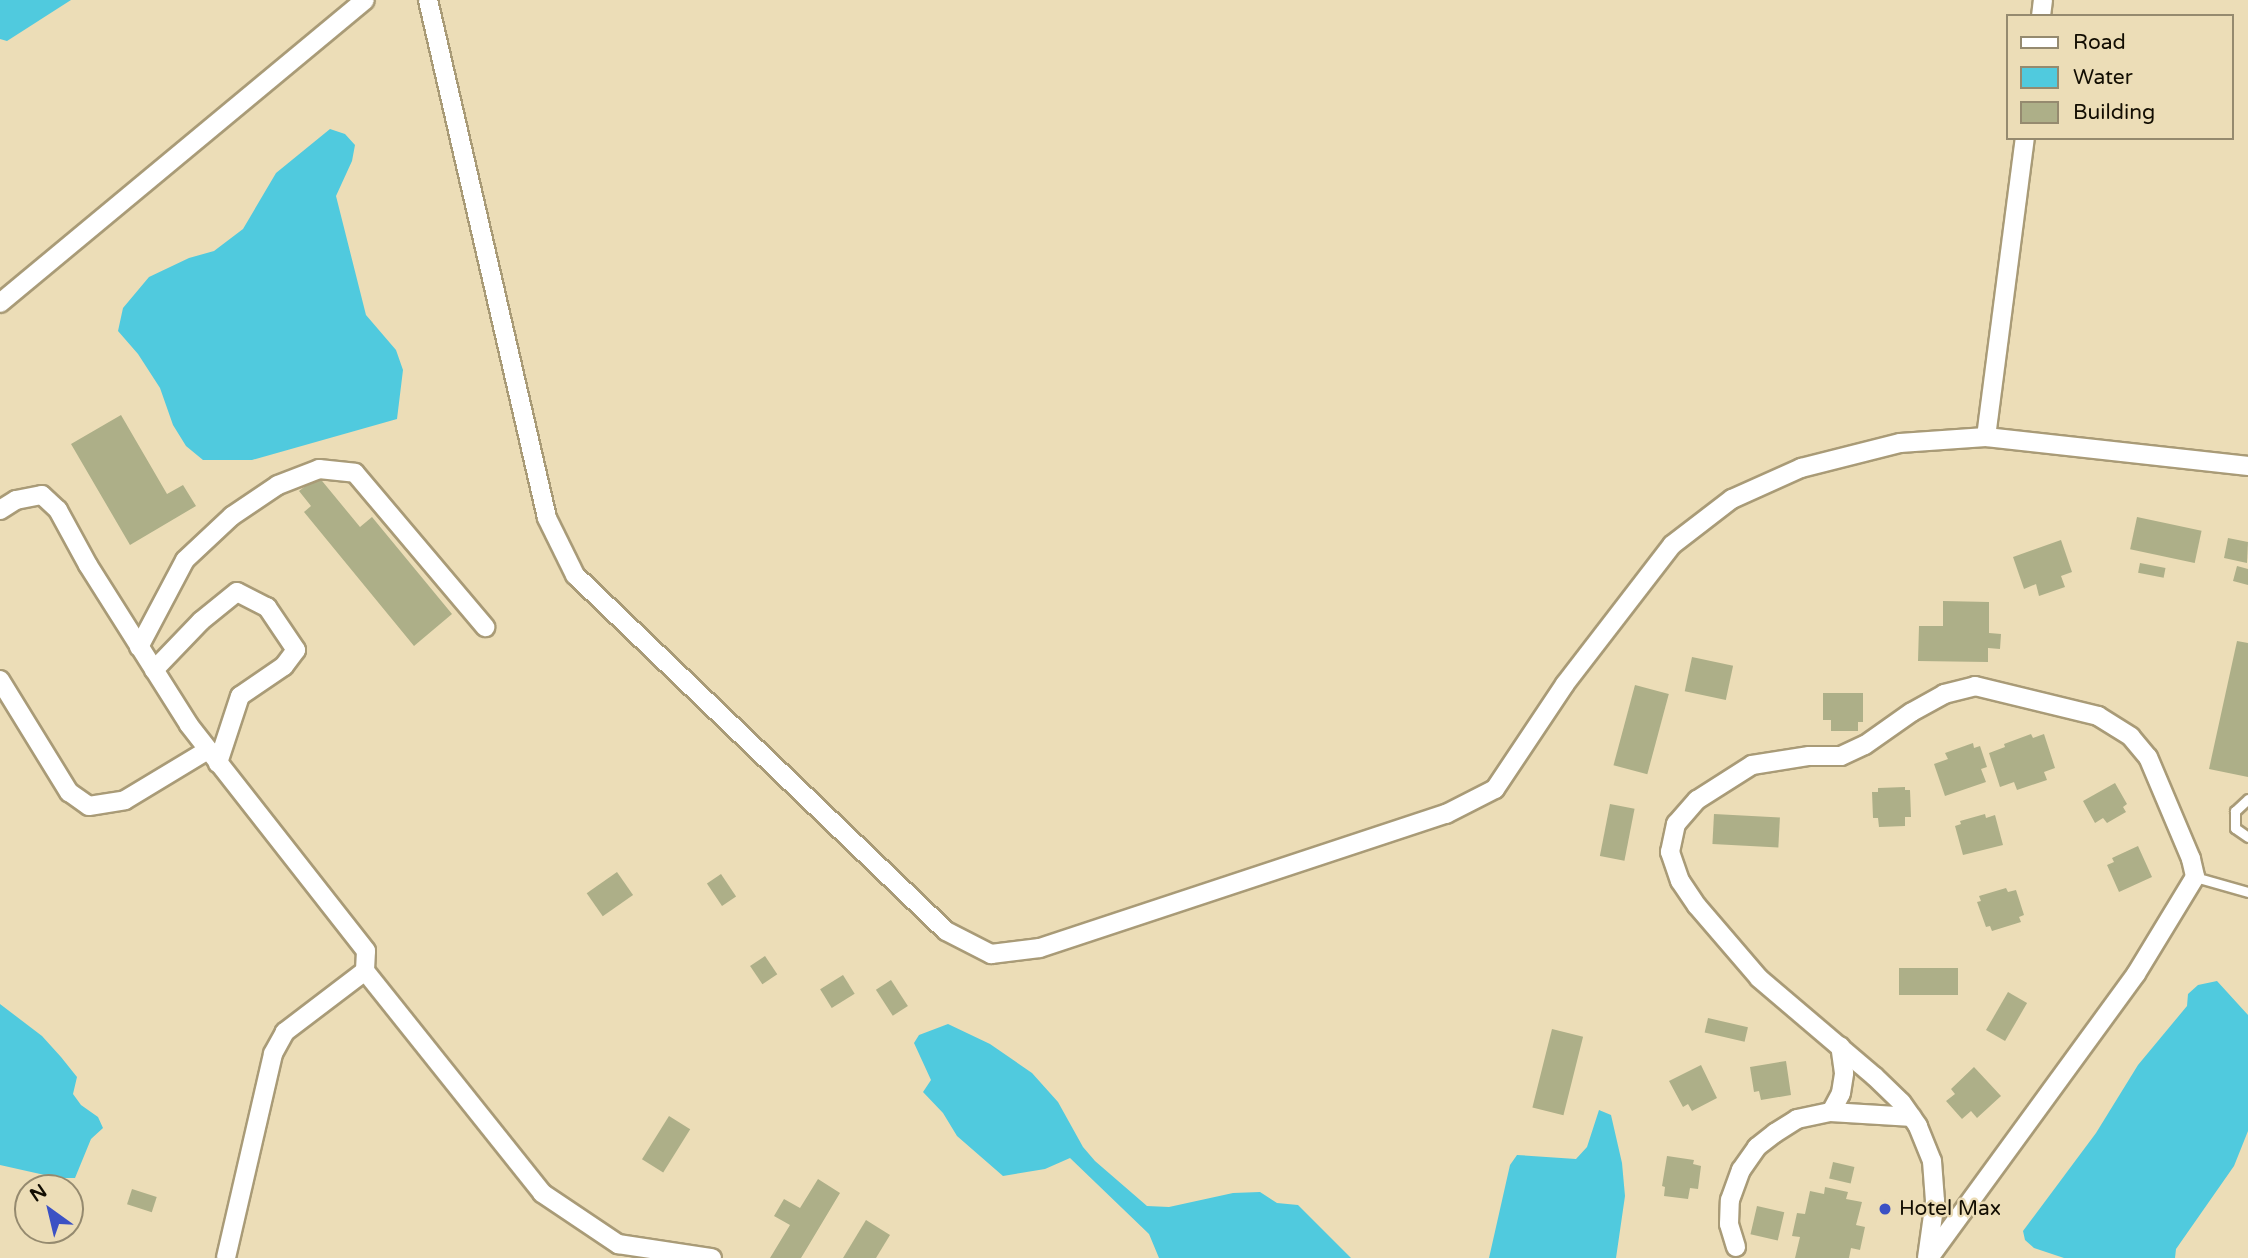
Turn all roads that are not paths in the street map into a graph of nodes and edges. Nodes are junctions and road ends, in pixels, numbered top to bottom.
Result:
1 (365, 0) edge
2 (428, 0) edge
3 (2025, 140) edge
4 (0, 303) edge
5 (1986, 437) junction
6 (2248, 466) edge
7 (0, 510) edge
8 (485, 628) dead end
9 (139, 647) junction
10 (154, 670) junction
11 (0, 680) edge
12 (213, 756) junction
13 (2248, 799) edge
14 (2248, 837) edge
15 (2195, 877) junction
16 (2248, 892) edge
17 (365, 971) junction
18 (1840, 1046) junction
19 (1831, 1112) junction
20 (1912, 1117) junction
21 (1736, 1247) dead end
22 (616, 1251) edge
23 (226, 1258) edge
24 (712, 1258) edge
25 (1928, 1258) edge

1 - 4 street
2 - 5 street
3 - 5 street
5 - 6 street
7 - 9 street
8 - 9 street
9 - 10 street
10 - 12 street
10 - 12 street
11 - 12 street
12 - 17 street
13 - 14 lane
15 - 16 lane
15 - 18 street
15 - 25 street
17 - 22 street
17 - 23 street
18 - 19 street
18 - 20 street
19 - 20 street
19 - 21 street
20 - 25 street
22 - 24 street

